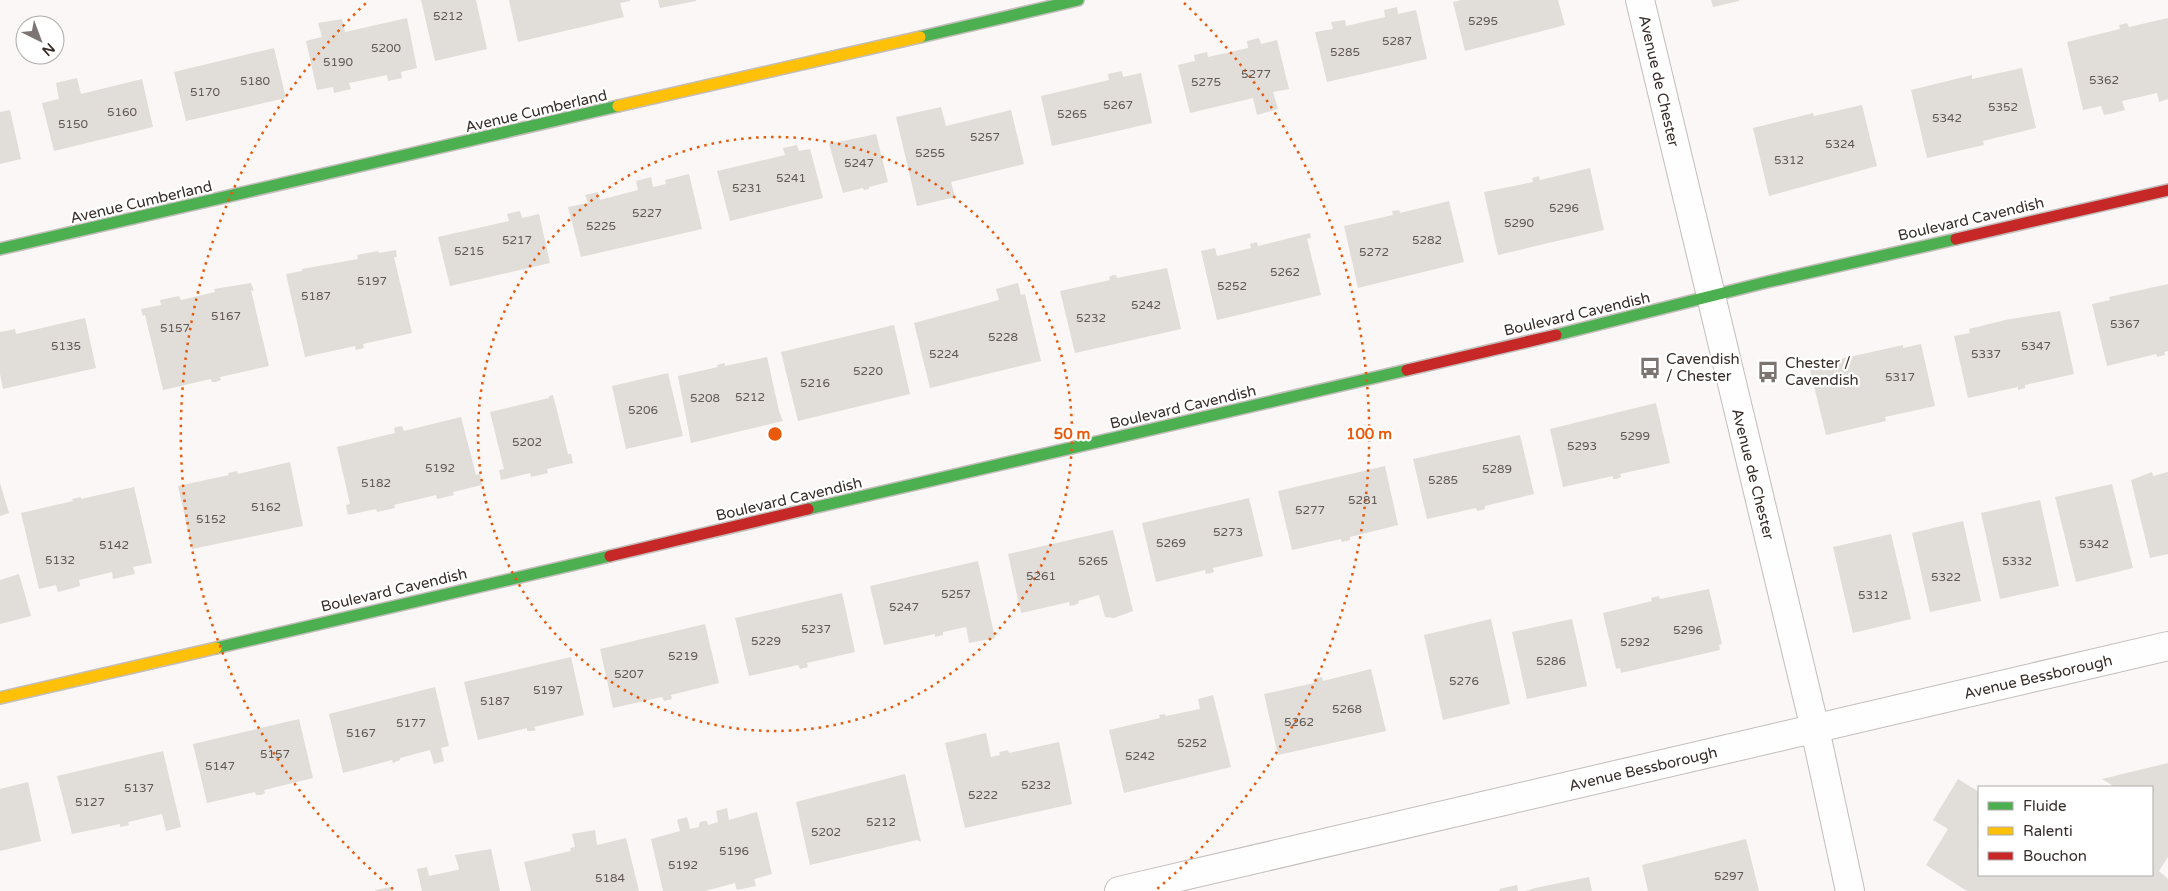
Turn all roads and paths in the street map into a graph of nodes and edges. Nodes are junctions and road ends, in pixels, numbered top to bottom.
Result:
1 (1078, 0) edge
2 (1640, 0) edge
3 (2168, 190) edge
4 (0, 250) edge
5 (1710, 297) junction
6 (2168, 646) edge
7 (0, 698) edge
8 (1815, 729) junction
9 (1119, 891) edge
10 (1850, 891) edge

1 - 4 main road, Avenue Cumberland
2 - 5 street, Avenue de Chester
3 - 5 main road, Boulevard Cavendish
5 - 7 main road, Boulevard Cavendish
5 - 8 street, Avenue de Chester
6 - 8 street, Avenue Bessborough
8 - 9 street, Avenue Bessborough
8 - 10 street, Avenue de Chester

